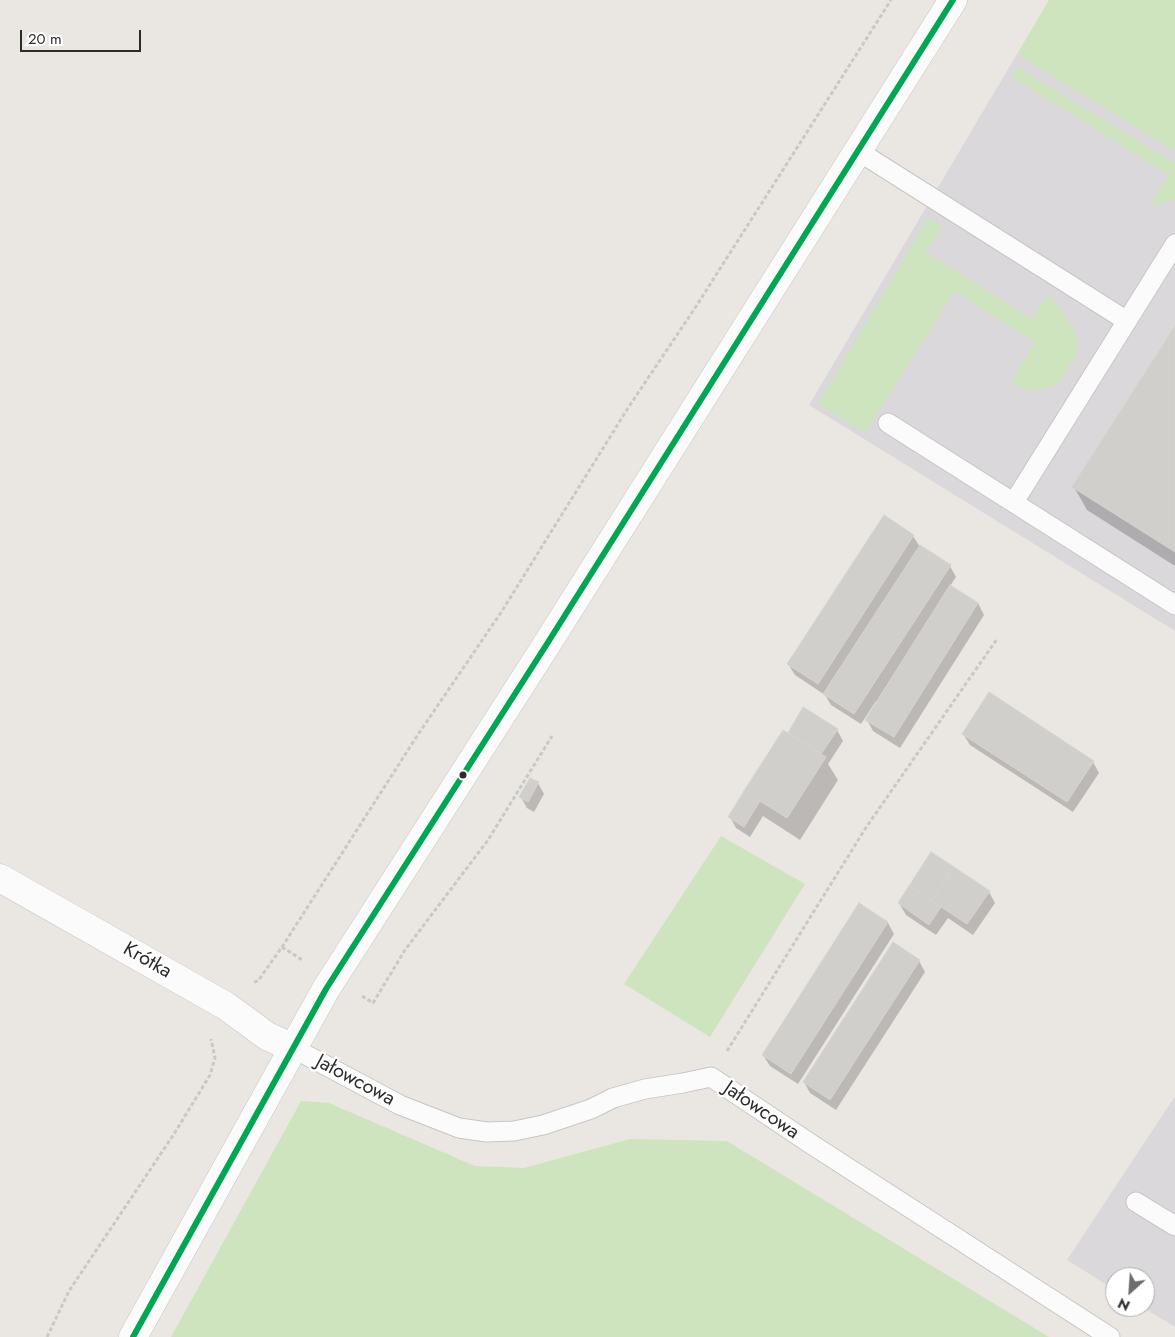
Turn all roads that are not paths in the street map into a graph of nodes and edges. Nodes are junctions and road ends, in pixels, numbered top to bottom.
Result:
1 (953, 0) edge
2 (858, 151) junction
3 (1175, 244) edge
4 (1127, 321) junction
5 (888, 423) dead end
6 (1014, 502) junction
7 (1175, 604) edge
8 (0, 878) edge
9 (293, 1048) junction
10 (1136, 1202) dead end
11 (1175, 1226) edge
12 (133, 1337) edge
13 (1110, 1337) edge

1 - 2 main road
2 - 4 lane
2 - 9 main road
3 - 4 lane
4 - 6 lane
5 - 6 lane
6 - 7 lane
8 - 9 main road, Krótka
9 - 12 main road
9 - 13 lane, Jałowcowa
10 - 11 lane

